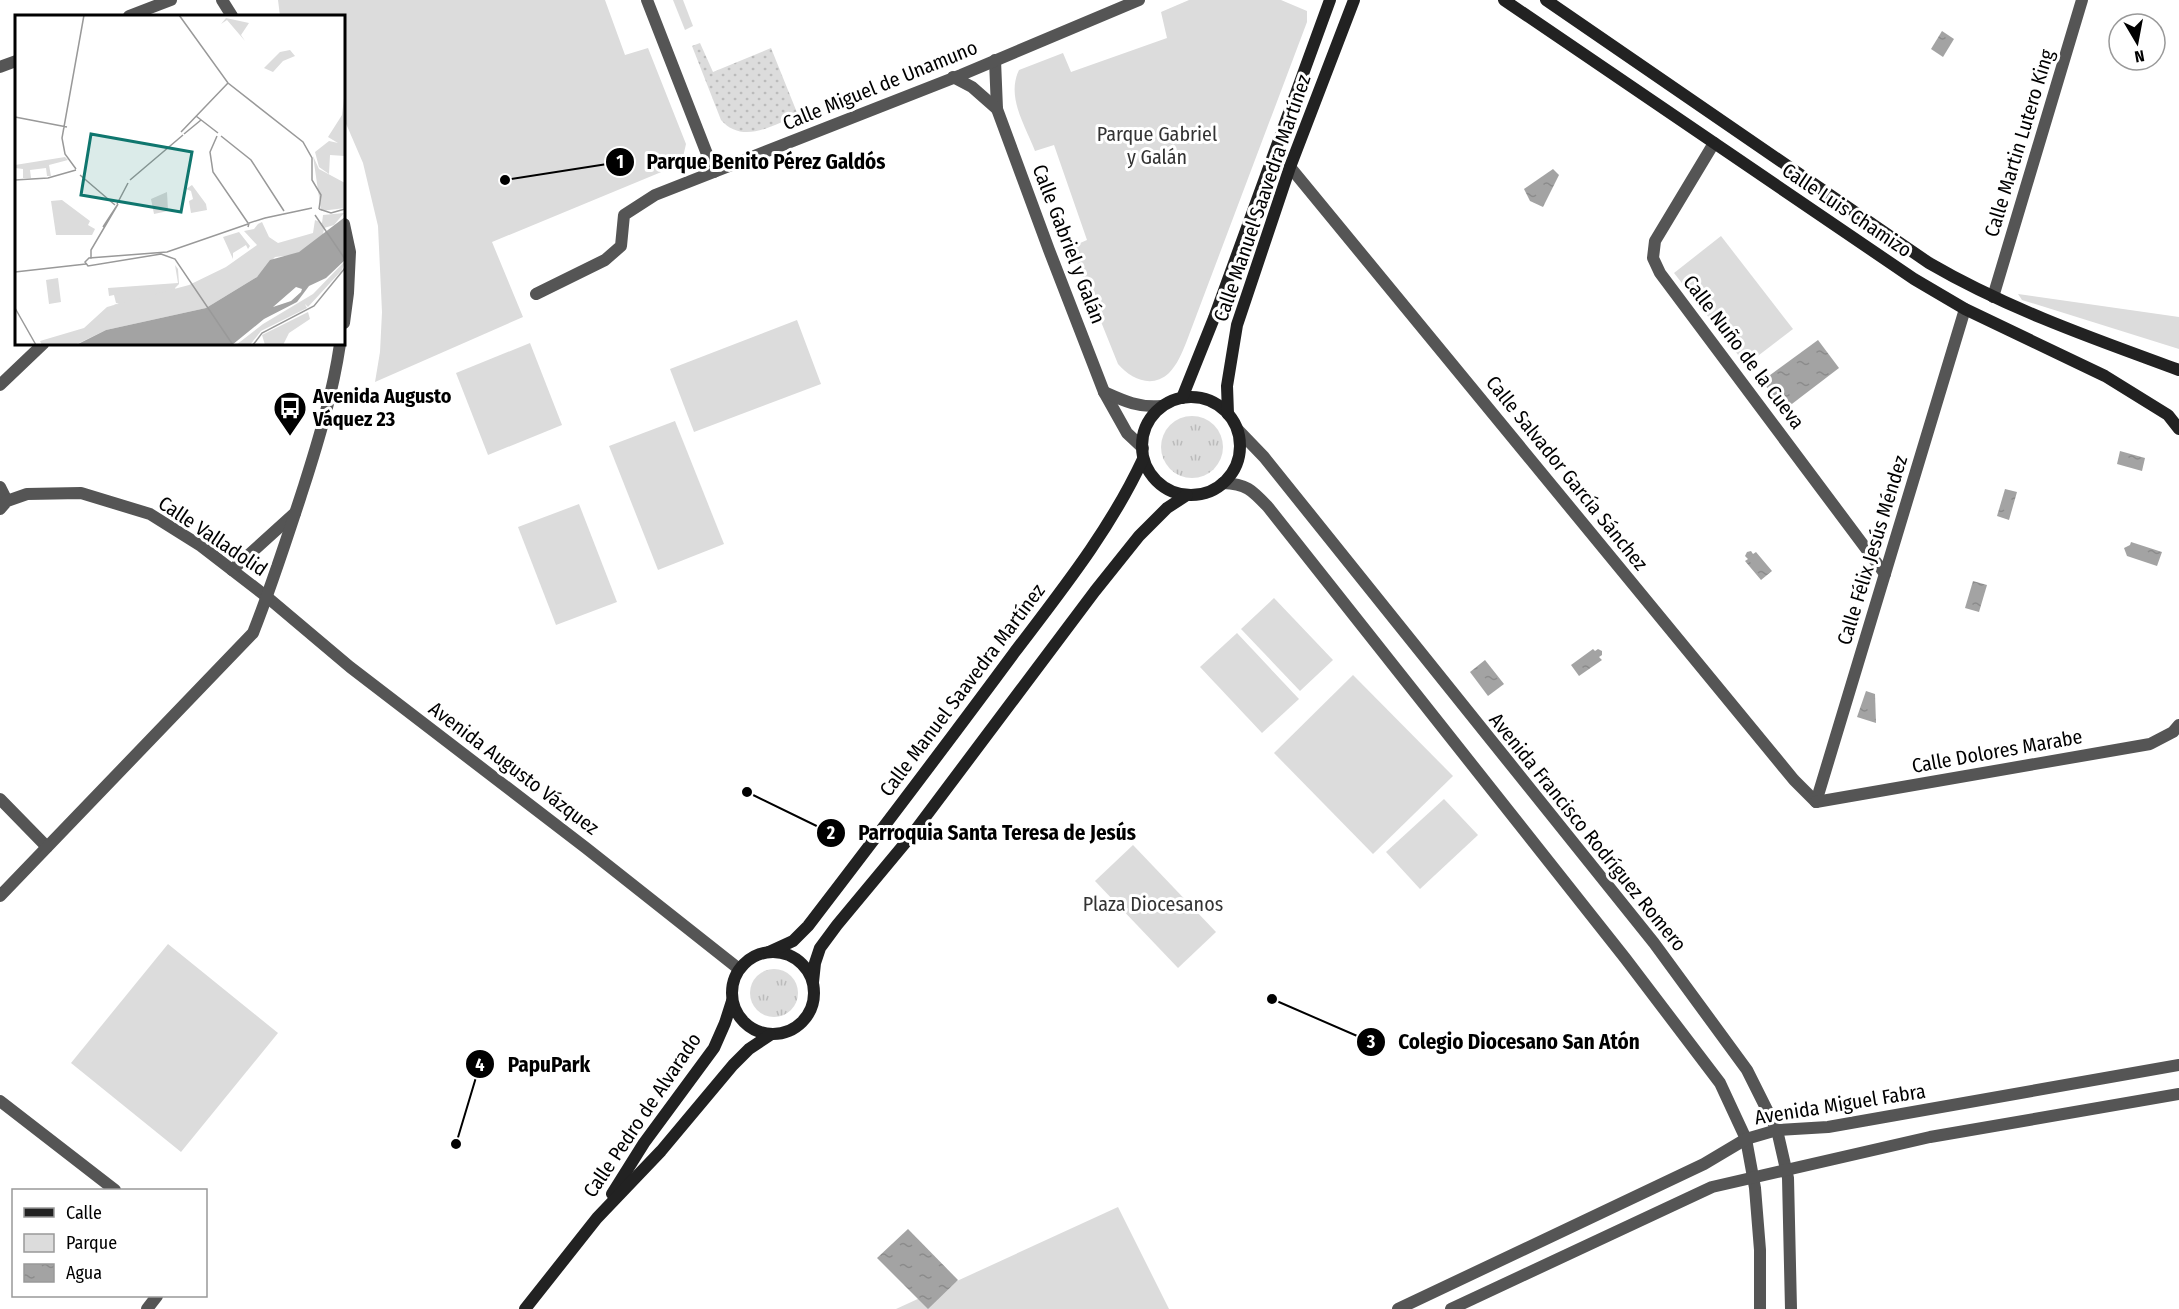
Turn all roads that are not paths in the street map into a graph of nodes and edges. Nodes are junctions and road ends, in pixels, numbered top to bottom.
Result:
1 (171, 0) edge
2 (222, 0) edge
3 (647, 0) edge
4 (1139, 0) edge
5 (1330, 0) edge
6 (1354, 0) edge
7 (1504, 0) edge
8 (1546, 0) edge
9 (2082, 0) edge
10 (132, 15) edge
11 (231, 15) edge
12 (995, 60) junction
13 (15, 61) edge
14 (0, 67) edge
15 (953, 77) junction
16 (997, 109) junction
17 (1714, 143) junction
18 (1290, 166) junction
19 (714, 172) junction
20 (345, 229) edge
21 (536, 294) dead end
22 (1993, 297) junction
23 (1965, 309) junction
24 (345, 316) edge
25 (42, 345) edge
26 (340, 345) edge
27 (2179, 370) edge
28 (0, 385) edge
29 (1104, 392) junction
30 (1182, 398) junction
31 (1161, 406) junction
32 (1228, 414) junction
33 (2179, 429) edge
34 (1238, 430) junction
35 (1143, 454) junction
36 (1223, 483) junction
37 (0, 487) edge
38 (1187, 495) junction
39 (4, 505) edge
40 (296, 512) junction
41 (232, 570) junction
42 (1885, 574) junction
43 (267, 597) junction
44 (2179, 725) edge
45 (0, 799) edge
46 (1816, 802) junction
47 (47, 847) junction
48 (0, 896) edge
49 (769, 952) junction
50 (739, 969) junction
51 (813, 982) junction
52 (732, 1000) junction
53 (770, 1035) junction
54 (2179, 1065) edge
55 (2179, 1094) edge
56 (0, 1101) edge
57 (1777, 1130) junction
58 (1746, 1140) junction
59 (1786, 1169) junction
60 (1753, 1178) junction
61 (112, 1189) edge
62 (597, 1218) junction
63 (156, 1297) edge
64 (147, 1309) edge
65 (525, 1309) edge
66 (1398, 1309) edge
67 (1451, 1309) edge
68 (1760, 1309) edge
69 (1791, 1309) edge

1 - 10 street
2 - 11 street
3 - 19 street
4 - 12 street, Calle Miguel de Unamuno
5 - 30 main road, Calle Manuel Saavedra Martínez
6 - 18 main road, Calle Manuel Saavedra Martínez
7 - 17 main road, Calle Luis Chamizo
8 - 22 main road, Calle Luis Chamizo
9 - 22 street, Calle Martin Lutero King
12 - 15 street, Calle Miguel de Unamuno
12 - 16 street, Calle Gabriel y Galán
13 - 14 street
15 - 16 street, Calle Gabriel y Galán
15 - 19 street, Calle Miguel de Unamuno
16 - 29 street, Calle Gabriel y Galán
17 - 23 main road, Calle Luis Chamizo
17 - 42 street, Calle Nuño de la Cueva
18 - 32 main road, Calle Manuel Saavedra Martínez
18 - 46 street, Calle Salvador García Sánchez
19 - 21 street, Calle Miguel de Unamuno
20 - 24 street
22 - 27 main road, Calle Luis Chamizo
23 - 33 main road, Calle Luis Chamizo
23 - 42 street, Calle Félix Jesús Méndez
25 - 28 street
26 - 40 street
29 - 31 street
29 - 35 street, Calle Gabriel y Galán
30 - 31 main road
30 - 32 main road
31 - 35 main road
32 - 34 main road
34 - 36 main road
34 - 57 street, Avenida Francisco Rodríguez Romero
35 - 38 main road
35 - 49 main road, Calle Manuel Saavedra Martínez
36 - 38 main road
36 - 58 street
37 - 39 street
38 - 51 main road
39 - 41 street, Calle Valladolid
40 - 41 street
40 - 43 street
41 - 43 street, Calle Valladolid
42 - 46 street, Calle Félix Jesús Méndez
43 - 47 street
43 - 50 street, Avenida Augusto Vázquez
44 - 46 street, Calle Dolores Marabe
45 - 47 street
47 - 48 street
49 - 50 main road
49 - 51 main road
50 - 52 main road
51 - 53 main road
52 - 53 main road
52 - 62 main road, Calle Pedro de Alvarado
53 - 62 main road, Calle Pedro de Alvarado
54 - 57 street, Avenida Miguel Fabra
55 - 59 street
56 - 61 street
57 - 58 street, Avenida Miguel Fabra
57 - 59 street, Avenida Francisco Rodríguez Romero
58 - 60 street
58 - 66 street, Avenida Miguel Fabra
59 - 60 street
59 - 69 street, Avenida Francisco Rodríguez Romero
60 - 67 street
60 - 68 street
62 - 65 main road, Calle Pedro de Alvarado
63 - 64 street

